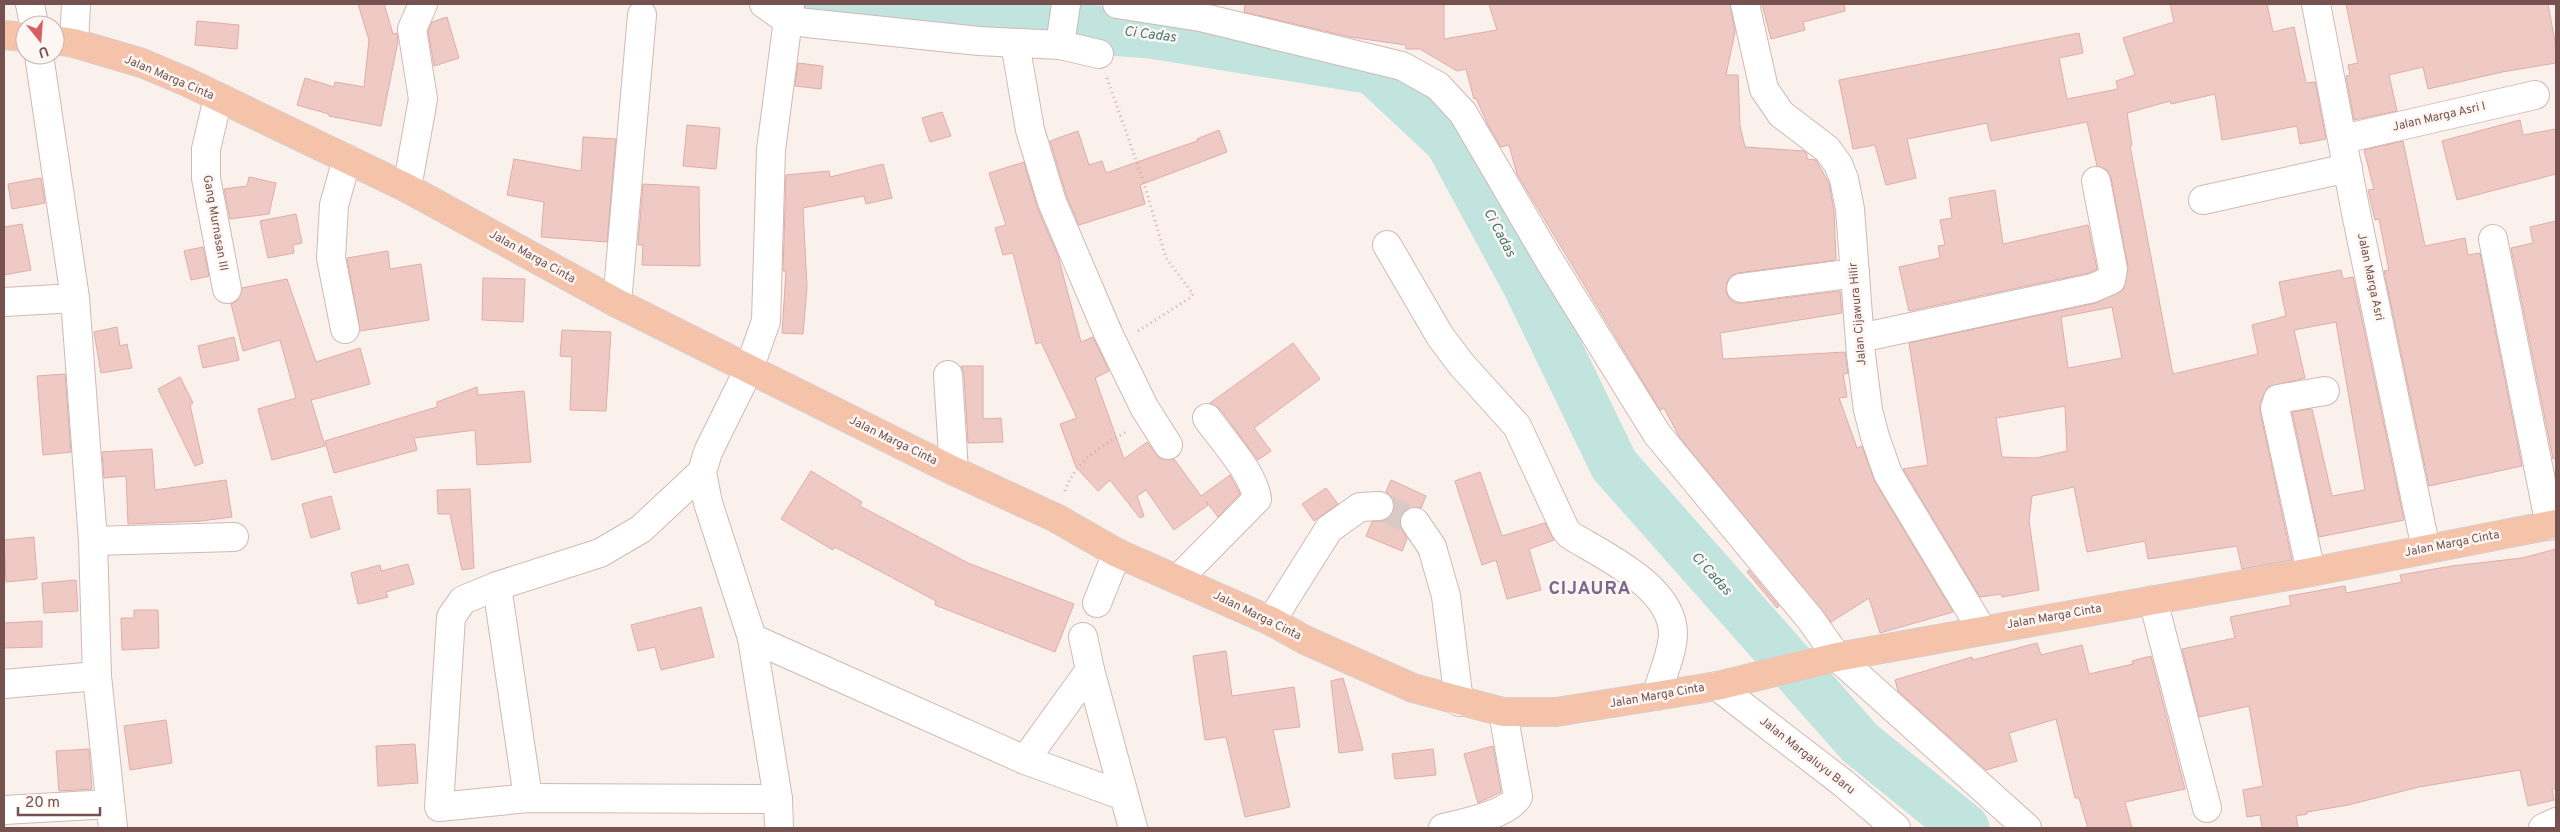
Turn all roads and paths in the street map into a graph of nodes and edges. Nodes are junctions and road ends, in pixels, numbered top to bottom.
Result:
1 (76, 4) edge
2 (423, 4) edge
3 (1117, 4) edge
4 (1745, 4) edge
5 (2316, 4) edge
6 (1066, 5) edge
7 (782, 9) edge
8 (642, 14) dead end
9 (65, 39) edge
10 (65, 42) edge
11 (1015, 43) junction
12 (1060, 43) junction
13 (1098, 54) joint
14 (40, 65) edge
15 (2535, 95) dead end
16 (218, 98) junction
17 (2343, 139) junction
18 (347, 159) junction
19 (2348, 168) junction
20 (2096, 181) dead end
21 (407, 188) junction
22 (2203, 200) dead end
23 (2493, 238) dead end
24 (1387, 245) dead end
25 (1855, 273) junction
26 (1741, 288) dead end
27 (227, 289) dead end
28 (75, 298) junction
29 (4, 302) edge
30 (617, 304) junction
31 (345, 329) dead end
32 (1860, 338) junction
33 (1115, 346) junction
34 (725, 357) junction
35 (749, 369) junction
36 (948, 375) dead end
37 (2325, 391) dead end
38 (1151, 418) junction
39 (1207, 418) dead end
40 (722, 426) junction
41 (1168, 445) dead end
42 (954, 471) junction
43 (702, 472) junction
44 (1379, 506) tunnel mouth
45 (1056, 518) junction
46 (1415, 522) tunnel mouth
47 (2553, 525) edge
48 (234, 537) dead end
49 (93, 542) junction
50 (2426, 550) junction
51 (1117, 553) junction
52 (2311, 572) junction
53 (1179, 578) junction
54 (497, 586) junction
55 (2153, 600) junction
56 (1097, 603) dead end
57 (1271, 621) junction
58 (1982, 630) junction
59 (1084, 637) dead end
60 (752, 638) junction
61 (1836, 657) junction
62 (1090, 670) junction
63 (97, 676) junction
64 (4, 684) edge
65 (1717, 686) junction
66 (1656, 696) junction
67 (1459, 702) junction
68 (1503, 712) junction
69 (1025, 760) junction
70 (1124, 796) junction
71 (528, 798) junction
72 (778, 799) junction
73 (2207, 808) dead end
74 (4, 810) edge
75 (111, 816) edge
76 (440, 817) edge
77 (2556, 822) edge
78 (1452, 827) edge
79 (778, 828) edge
80 (1132, 828) edge
81 (1896, 828) edge
82 (2026, 828) edge
83 (2544, 828) edge

1 - 9 street
2 - 21 street
3 - 61 street
4 - 25 street, Jalan Cijawura Hilir
5 - 17 street, Jalan Marga Asri
6 - 12 street
7 - 11 street
7 - 35 street
8 - 30 street
10 - 16 main road, Jalan Marga Cinta
11 - 12 street
11 - 33 street
12 - 13 street
13 - 33 path
14 - 28 street
15 - 17 street, Jalan Marga Asri I
16 - 18 main road, Jalan Marga Cinta
16 - 27 street, Gang Murnasan III
17 - 19 street, Jalan Marga Asri
18 - 21 main road, Jalan Marga Cinta
18 - 31 street
19 - 22 street
19 - 50 street, Jalan Marga Asri
20 - 32 street
21 - 30 main road, Jalan Marga Cinta
23 - 47 street
24 - 66 street
25 - 26 street
25 - 32 street, Jalan Cijawura Hilir
28 - 29 street
28 - 49 street
30 - 34 main road, Jalan Marga Cinta
32 - 58 street, Jalan Cijawura Hilir
33 - 38 street
34 - 35 main road, Jalan Marga Cinta
34 - 40 street
35 - 40 street
35 - 42 main road, Jalan Marga Cinta
36 - 42 street
37 - 52 street
38 - 41 street
38 - 45 path
39 - 53 street
40 - 43 street
42 - 45 main road, Jalan Marga Cinta
43 - 54 street
43 - 60 street
44 - 57 street
45 - 51 main road, Jalan Marga Cinta
46 - 67 street
47 - 50 main road, Jalan Marga Cinta
48 - 49 street
49 - 63 street
50 - 52 main road, Jalan Marga Cinta
51 - 53 main road, Jalan Marga Cinta
51 - 56 street
52 - 55 main road, Jalan Marga Cinta
53 - 57 main road, Jalan Marga Cinta
54 - 71 street
54 - 76 street
55 - 58 main road, Jalan Marga Cinta
55 - 73 street
57 - 67 main road, Jalan Marga Cinta
58 - 61 main road, Jalan Marga Cinta
59 - 62 street
60 - 69 street
60 - 72 street
61 - 65 main road, Jalan Marga Cinta
61 - 82 street
62 - 69 street
62 - 70 street
63 - 64 street
63 - 75 street
65 - 66 main road, Jalan Marga Cinta
65 - 81 street, Jalan Margaluyu Baru
66 - 68 main road, Jalan Marga Cinta
67 - 68 main road, Jalan Marga Cinta
68 - 78 street
69 - 70 street
70 - 80 street
71 - 72 street
71 - 76 street
72 - 79 street
74 - 75 street
77 - 83 street

